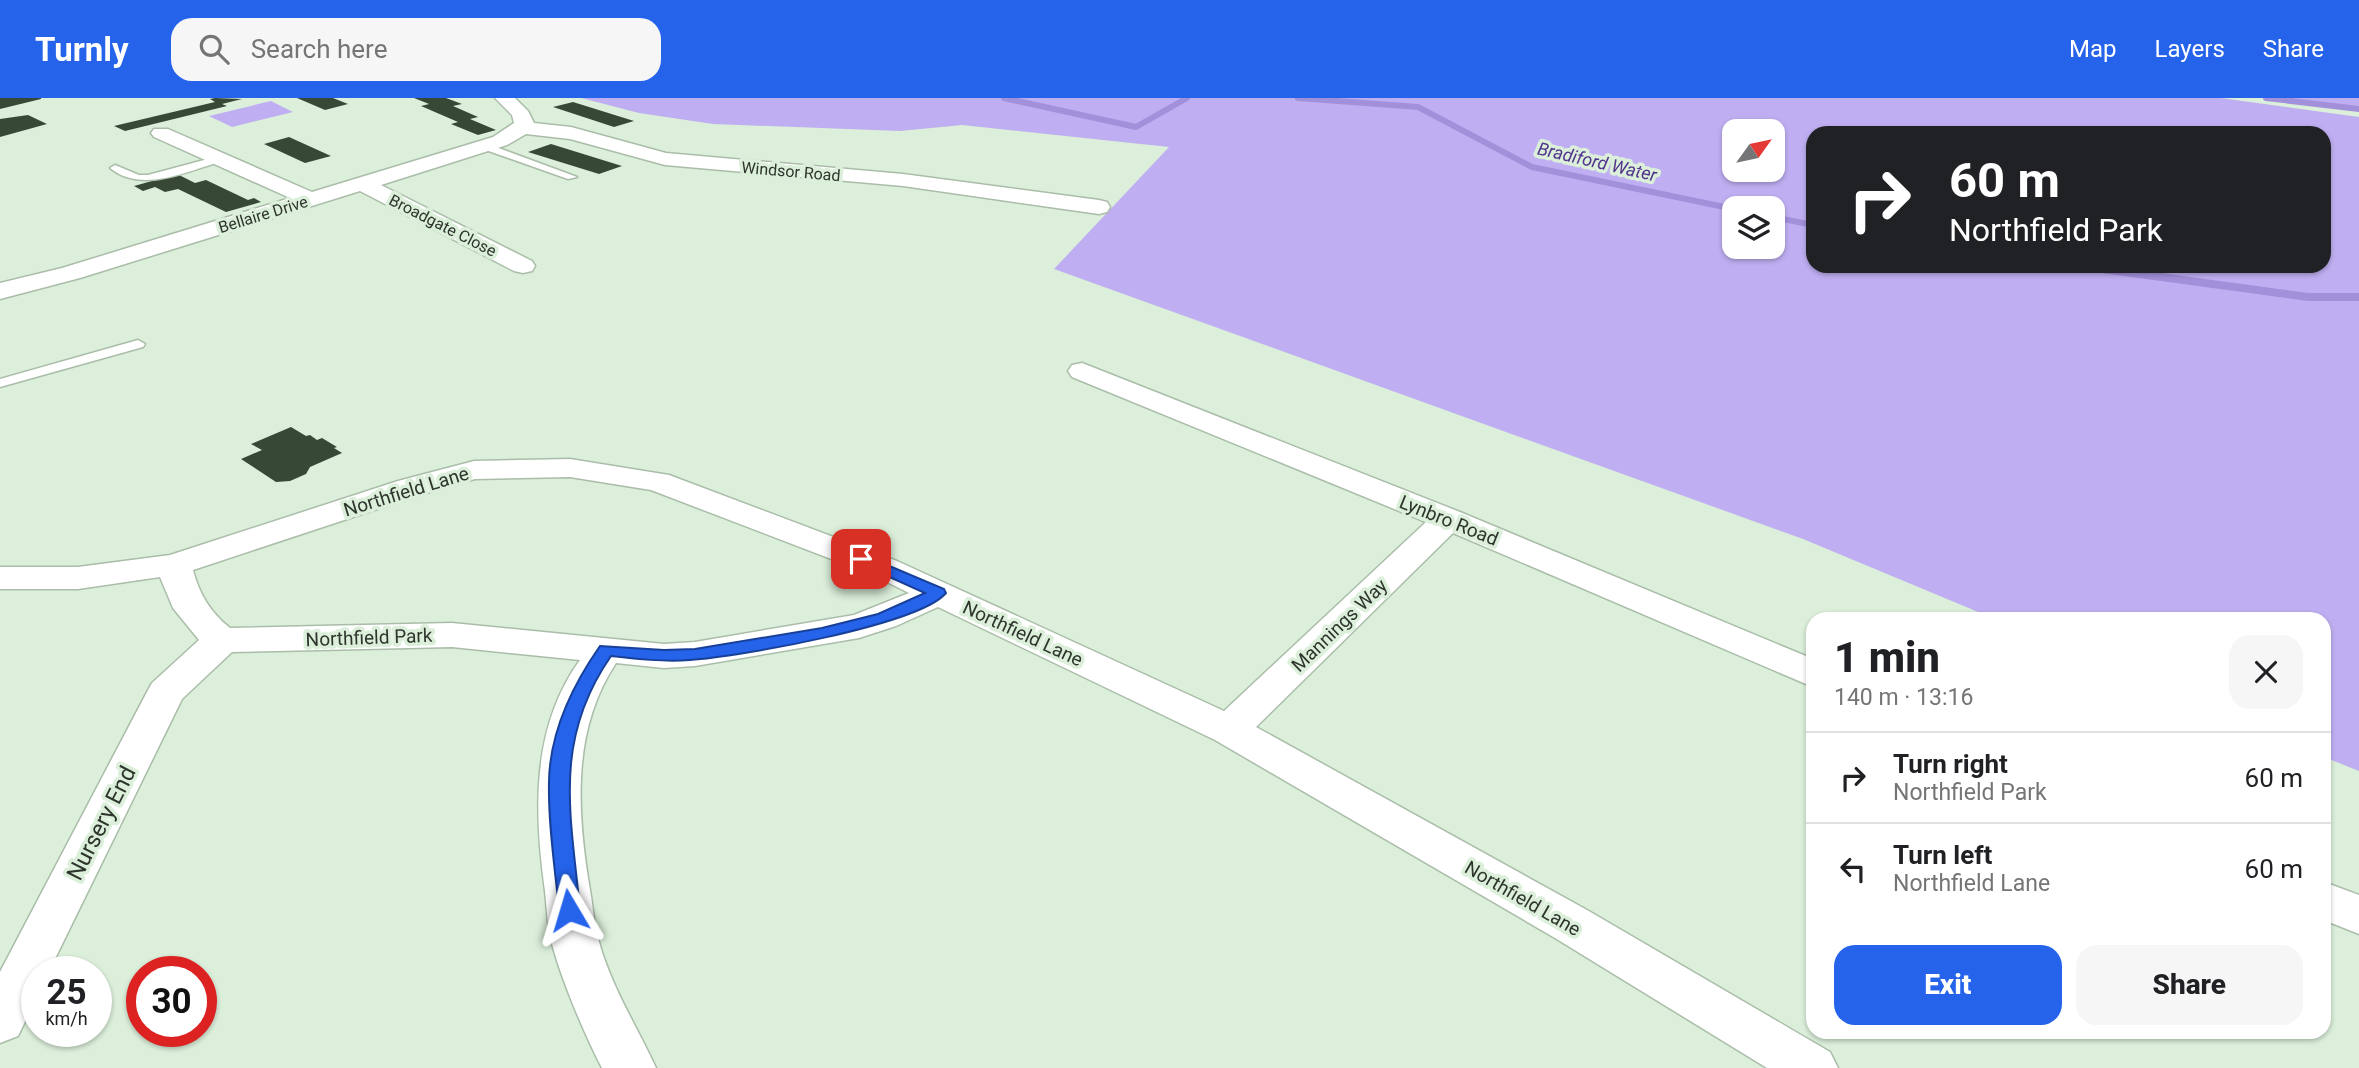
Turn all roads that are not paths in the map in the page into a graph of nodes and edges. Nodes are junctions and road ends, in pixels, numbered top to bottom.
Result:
1 (505, 98) edge
2 (523, 128) junction
3 (161, 133) dead end
4 (484, 146) junction
5 (219, 159) junction
6 (115, 168) dead end
7 (572, 177) dead end
8 (363, 184) junction
9 (310, 200) junction
10 (1099, 207) dead end
11 (523, 266) dead end
12 (0, 291) edge
13 (138, 344) dead end
14 (1082, 371) dead end
15 (0, 383) edge
16 (1448, 519) junction
17 (175, 565) junction
18 (0, 578) edge
19 (938, 593) junction
20 (222, 640) junction
21 (606, 650) junction
22 (1806, 671) edge
23 (1229, 730) junction
24 (2331, 903) edge
25 (2359, 915) edge
26 (0, 1021) edge
27 (630, 1068) edge
28 (1812, 1068) edge

1 - 2 street
2 - 4 street, Bellaire Drive
2 - 10 street, Windsor Road
3 - 5 street
4 - 7 lane
4 - 8 street, Bellaire Drive
5 - 6 lane
5 - 9 street
8 - 9 street, Bellaire Drive
8 - 11 street, Broadgate Close
9 - 12 street, Bellaire Drive
13 - 15 lane
14 - 16 street, Lynbro Road
16 - 22 street, Lynbro Road
16 - 23 street, Mannings Way
17 - 18 street, Northfield Lane
17 - 19 street, Northfield Lane
17 - 20 street
19 - 21 street, Northfield Park
19 - 23 street, Northfield Lane
20 - 21 street, Northfield Park
20 - 26 street, Nursery End
21 - 27 street
23 - 28 street, Northfield Lane
24 - 25 street

